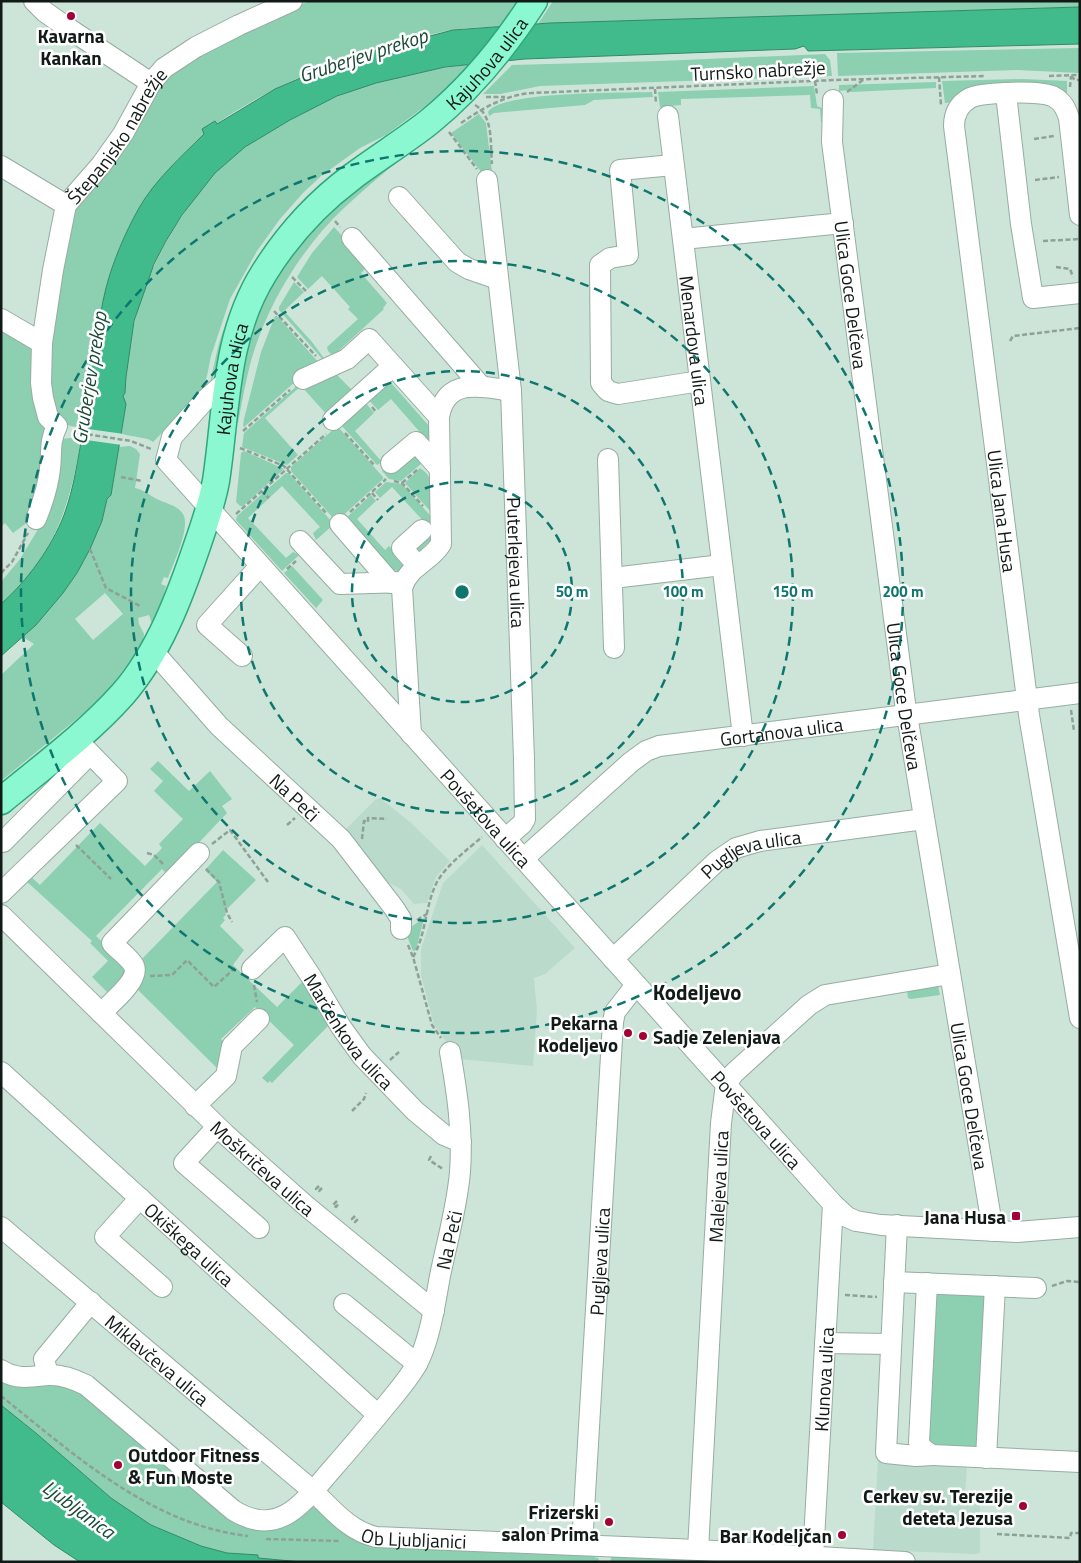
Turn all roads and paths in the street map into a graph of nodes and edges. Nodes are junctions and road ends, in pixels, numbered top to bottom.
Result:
1 (34, 1) edge
2 (292, 1) edge
3 (534, 1) edge
4 (1080, 75) edge
5 (938, 76) junction
6 (991, 76) dead end
7 (1044, 76) dead end
8 (1071, 76) junction
9 (864, 79) junction
10 (1080, 80) edge
11 (815, 81) junction
12 (151, 83) junction
13 (655, 88) junction
14 (1006, 94) junction
15 (1065, 94) junction
16 (825, 97) junction
17 (941, 102) dead end
18 (482, 109) junction
19 (662, 113) joint
20 (674, 164) junction
21 (1, 166) edge
22 (1075, 176) junction
23 (487, 180) junction
24 (1035, 180) dead end
25 (399, 197) dead end
26 (66, 205) junction
27 (1080, 216) edge
28 (842, 223) junction
29 (352, 238) dead end
30 (682, 239) junction
31 (1080, 239) edge
32 (1043, 241) dead end
33 (1056, 267) dead end
34 (292, 277) dead end
35 (498, 279) junction
36 (1076, 287) edge
37 (306, 291) dead end
38 (274, 311) dead end
39 (1, 319) edge
40 (1080, 328) edge
41 (1010, 340) dead end
42 (42, 343) junction
43 (393, 366) junction
44 (328, 368) junction
45 (303, 379) joint
46 (228, 380) junction
47 (700, 381) junction
48 (480, 386) junction
49 (511, 391) junction
50 (439, 417) junction
51 (335, 422) junction
52 (78, 433) dead end
53 (240, 433) dead end
54 (239, 447) dead end
55 (608, 459) dead end
56 (166, 460) junction
57 (287, 468) junction
58 (382, 468) junction
59 (440, 469) junction
60 (121, 476) dead end
61 (142, 481) dead end
62 (261, 491) junction
63 (372, 493) dead end
64 (269, 498) dead end
65 (378, 500) dead end
66 (221, 513) junction
67 (36, 519) joint
68 (335, 521) joint
69 (442, 526) junction
70 (422, 530) dead end
71 (300, 541) dead end
72 (90, 549) dead end
73 (722, 565) junction
74 (260, 566) junction
75 (418, 566) junction
76 (1, 573) edge
77 (613, 578) junction
78 (398, 582) junction
79 (140, 606) dead end
80 (614, 648) dead end
81 (153, 651) junction
82 (242, 656) dead end
83 (1027, 700) junction
84 (1075, 701) edge
85 (906, 715) junction
86 (1074, 731) dead end
87 (411, 734) junction
88 (743, 736) junction
89 (83, 747) junction
90 (1, 801) edge
91 (924, 819) junction
92 (387, 820) dead end
93 (64, 833) junction
94 (485, 833) dead end
95 (505, 839) junction
96 (3, 842) dead end
97 (146, 853) dead end
98 (353, 853) junction
99 (197, 856) junction
100 (523, 859) junction
101 (176, 877) junction
102 (111, 879) dead end
103 (268, 882) dead end
104 (1, 893) edge
105 (1, 915) edge
106 (232, 922) dead end
107 (401, 929) joint
108 (413, 958) junction
109 (613, 959) junction
110 (252, 969) junction
111 (135, 974) junction
112 (950, 974) junction
113 (636, 985) junction
114 (101, 1013) junction
115 (1080, 1018) edge
116 (259, 1019) joint
117 (450, 1052) joint
118 (1, 1072) edge
119 (726, 1084) junction
120 (366, 1093) dead end
121 (195, 1106) junction
122 (352, 1111) dead end
123 (217, 1127) junction
124 (461, 1142) junction
125 (140, 1198) junction
126 (833, 1204) junction
127 (355, 1216) dead end
128 (358, 1218) dead end
129 (896, 1225) junction
130 (1, 1226) edge
131 (259, 1228) dead end
132 (1080, 1228) edge
133 (992, 1231) junction
134 (1080, 1282) edge
135 (927, 1283) junction
136 (995, 1286) junction
137 (162, 1287) dead end
138 (1036, 1288) joint
139 (893, 1290) junction
140 (828, 1294) junction
141 (91, 1302) junction
142 (344, 1304) dead end
143 (434, 1311) junction
144 (825, 1343) junction
145 (891, 1344) junction
146 (417, 1364) junction
147 (1, 1370) edge
148 (48, 1375) junction
149 (1, 1396) edge
150 (378, 1415) junction
151 (933, 1454) junction
152 (986, 1458) junction
153 (1080, 1462) edge
154 (314, 1491) junction
155 (1080, 1533) edge
156 (997, 1534) dead end
157 (369, 1535) junction
158 (254, 1537) dead end
159 (262, 1538) dead end
160 (582, 1545) junction
161 (698, 1550) junction
162 (813, 1557) junction
163 (905, 1562) edge

1 - 12 street
2 - 12 street, Štepanjsko nabrežje
3 - 46 main road, Kajuhova ulica
4 - 8 path
5 - 6 path, Turnsko nabrežje
5 - 9 path, Turnsko nabrežje
5 - 17 path
7 - 8 path
8 - 10 path
8 - 15 path
9 - 11 path, Turnsko nabrežje
9 - 16 path
11 - 13 path, Turnsko nabrežje
11 - 16 path
12 - 26 street, Štepanjsko nabrežje
13 - 18 path, Turnsko nabrežje
13 - 19 path
14 - 15 street, Ulica Jana Husa
14 - 36 street
14 - 83 street, Ulica Jana Husa
15 - 22 street
16 - 28 street, Ulica Goce Delčeva
18 - 23 path
18 - 23 path, Turnsko nabrežje
19 - 20 street, Menardova ulica
20 - 30 street, Menardova ulica
20 - 47 street
21 - 26 street
22 - 24 path
22 - 27 street
23 - 35 street, Puterlejeva ulica
25 - 35 street
26 - 42 street, Štepanjsko nabrežje
28 - 30 street
28 - 85 street, Ulica Goce Delčeva
29 - 48 street
30 - 47 street, Menardova ulica
31 - 32 path
33 - 36 path
34 - 37 path
35 - 49 street, Puterlejeva ulica
38 - 44 path
39 - 42 street
40 - 41 path
42 - 67 street, Štepanjsko nabrežje
43 - 44 street
43 - 50 street
43 - 51 street
44 - 45 street
45 - 53 path
46 - 56 street
46 - 66 main road, Kajuhova ulica
47 - 73 street, Menardova ulica
48 - 49 street
48 - 50 street
49 - 95 street, Puterlejeva ulica
50 - 59 street
51 - 57 path
51 - 58 path
52 - 56 path
54 - 57 path
55 - 77 street
56 - 66 street, Povšetova ulica
57 - 62 path
57 - 68 path
58 - 59 street
58 - 69 path
59 - 69 street
60 - 61 path
62 - 64 path
62 - 66 path
63 - 65 path
66 - 74 street, Povšetova ulica
66 - 81 main road, Kajuhova ulica
67 - 76 path
68 - 78 street
69 - 75 street
70 - 75 street
71 - 78 street
72 - 79 path
73 - 77 street
73 - 88 street, Menardova ulica
74 - 82 street
74 - 87 street, Povšetova ulica
75 - 78 street
77 - 80 street
78 - 87 street
81 - 89 main road, Kajuhova ulica
81 - 98 street, Na Peči
83 - 84 street, Gortanova ulica
83 - 85 street, Gortanova ulica
83 - 115 street, Ulica Jana Husa
84 - 86 path
85 - 88 street, Gortanova ulica
85 - 91 street, Ulica Goce Delčeva
87 - 95 street, Povšetova ulica
88 - 100 street, Gortanova ulica
89 - 90 main road, Kajuhova ulica
89 - 93 street
89 - 96 street
91 - 109 street, Pugljeva ulica
91 - 112 street, Ulica Goce Delčeva
92 - 98 path
93 - 102 path
93 - 104 street
94 - 108 path
95 - 100 street, Povšetova ulica
97 - 101 path
98 - 107 street, Na Peči
99 - 101 street
99 - 103 path
99 - 106 path
100 - 109 street, Povšetova ulica
101 - 111 street
105 - 114 street, Moškričeva ulica
107 - 108 path
108 - 117 path
109 - 113 street, Povšetova ulica
110 - 111 path
110 - 116 path
110 - 124 street, Marčenkova ulica
111 - 114 street
112 - 119 street
112 - 133 street, Ulica Goce Delčeva
113 - 119 street, Povšetova ulica
113 - 160 street, Pugljeva ulica
114 - 121 street, Moškričeva ulica
116 - 121 street
117 - 124 street, Na Peči
118 - 125 street, Okiškega ulica
119 - 126 street, Povšetova ulica
119 - 161 street, Malejeva ulica
120 - 122 path
121 - 123 street, Moškričeva ulica
123 - 131 street
123 - 143 street, Moškričeva ulica
124 - 143 street, Na Peči
125 - 137 street
125 - 150 street, Okiškega ulica
126 - 129 street, Povšetova ulica
126 - 140 street, Klunova ulica
127 - 128 path
129 - 133 street, Povšetova ulica
129 - 139 street
130 - 141 street, Miklavčeva ulica
132 - 133 street, Povšetova ulica
134 - 138 path
135 - 136 street
135 - 139 street
135 - 151 street
136 - 138 street
136 - 152 street
139 - 140 path
139 - 145 street
140 - 144 street, Klunova ulica
141 - 148 street
141 - 154 street, Miklavčeva ulica
142 - 146 street
143 - 146 street, Na Peči
144 - 145 street
144 - 162 street, Klunova ulica
145 - 151 street
146 - 150 street, Na Peči
147 - 148 street
148 - 154 street
149 - 158 path
150 - 154 street, Na Peči
151 - 152 street
152 - 153 street
154 - 157 street, Ob Ljubljanici
155 - 156 path
157 - 159 path
157 - 160 street, Ob Ljubljanici
160 - 161 street, Ob Ljubljanici
161 - 162 street, Ob Ljubljanici
162 - 163 street, Ob Ljubljanici

